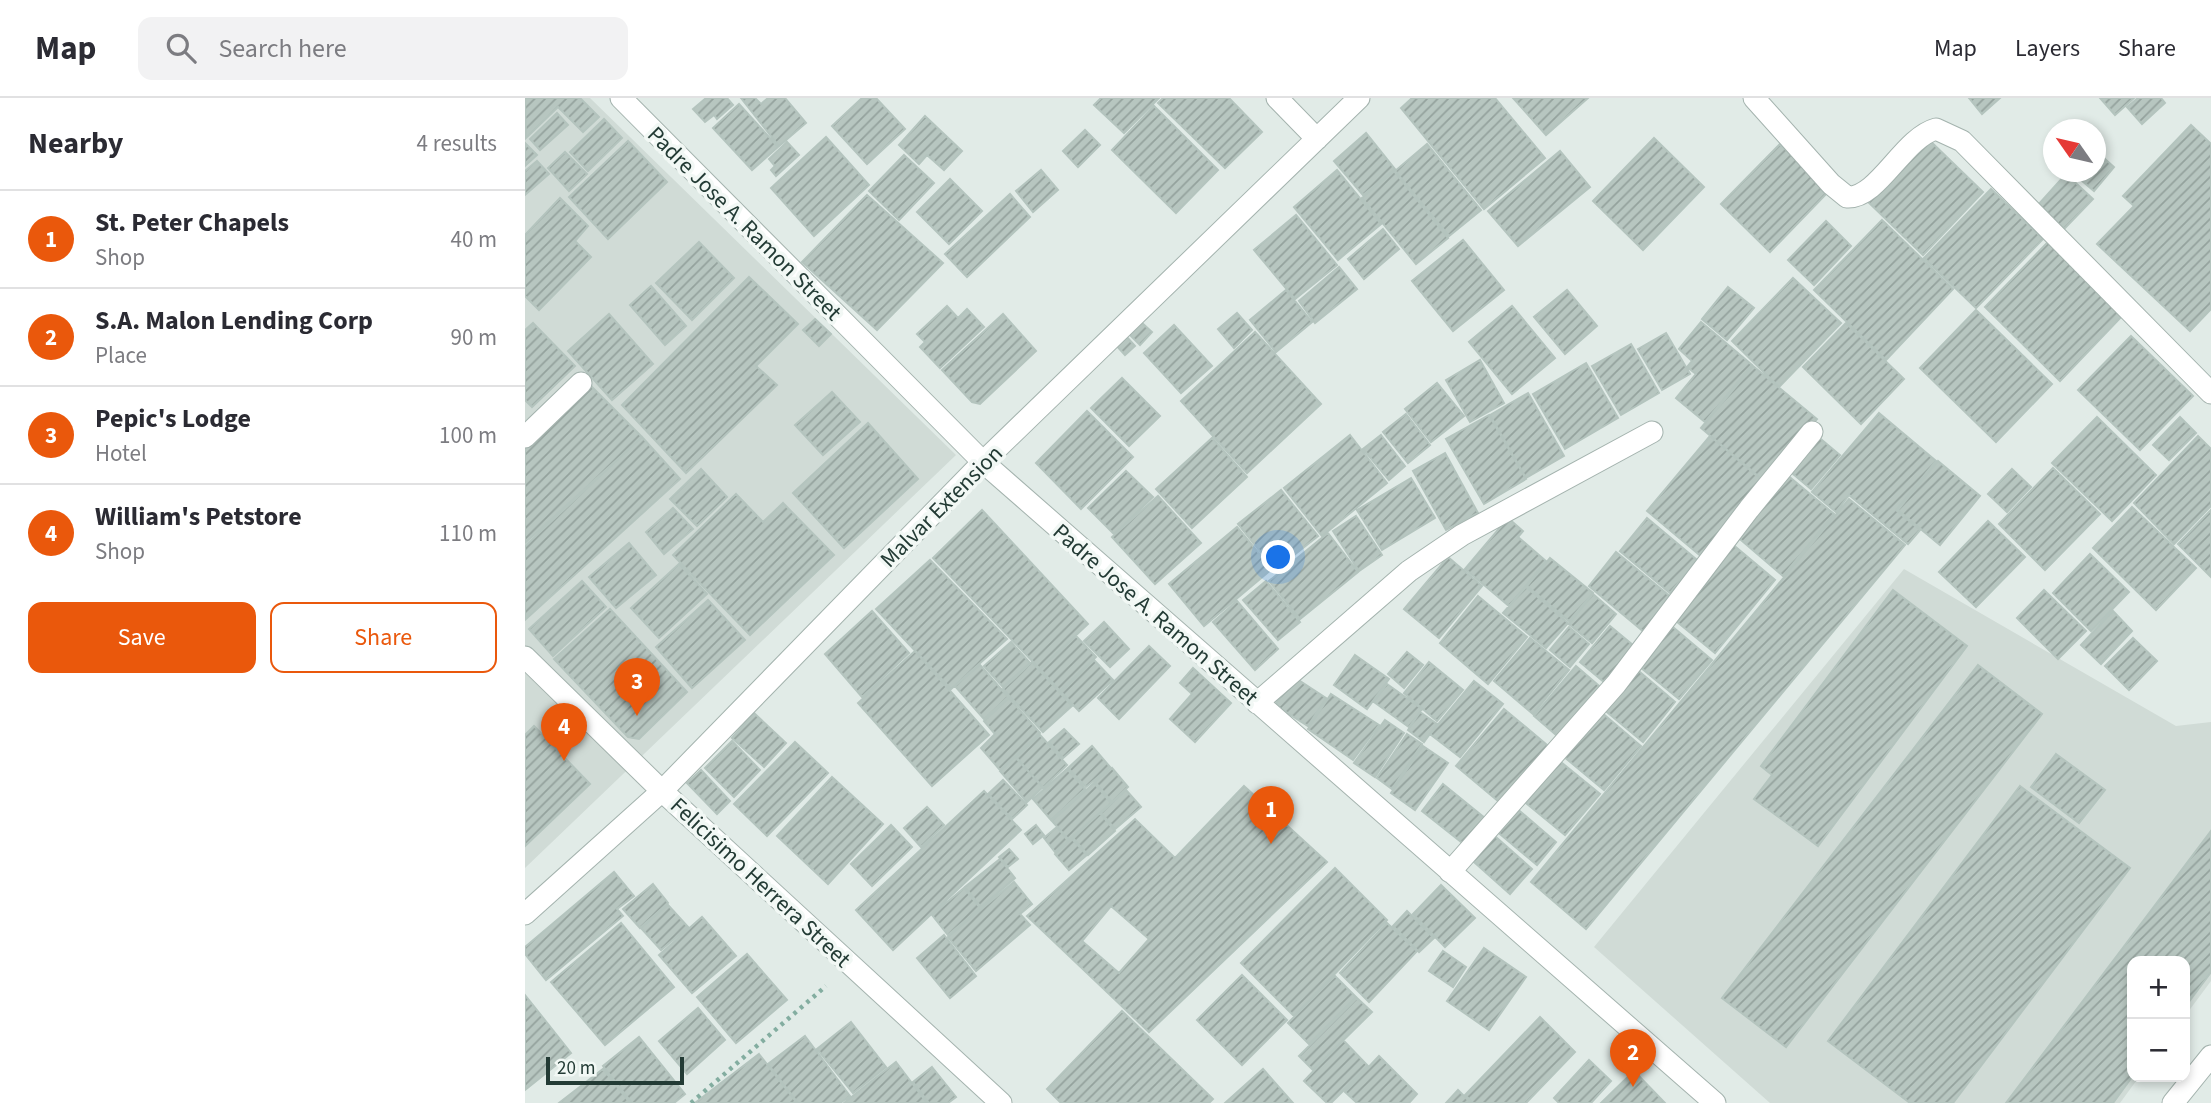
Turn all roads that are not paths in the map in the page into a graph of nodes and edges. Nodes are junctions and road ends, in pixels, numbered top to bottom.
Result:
1 (621, 98) edge
2 (1277, 98) edge
3 (1359, 98) edge
4 (1754, 98) edge
5 (1317, 139) junction
6 (581, 383) dead end
7 (2211, 393) edge
8 (1652, 432) dead end
9 (1812, 432) dead end
10 (525, 437) edge
11 (983, 462) junction
12 (525, 657) edge
13 (1257, 703) junction
14 (662, 791) junction
15 (1450, 872) junction
16 (525, 914) edge
17 (2211, 1056) edge
18 (1000, 1103) edge
19 (1716, 1103) edge
20 (2173, 1103) edge

1 - 11 street, Padre Jose A. Ramon Street
2 - 5 street
3 - 5 street, Malvar Extension
4 - 7 street
5 - 11 street, Malvar Extension
6 - 10 street
8 - 13 street
9 - 15 street
11 - 13 street, Padre Jose A. Ramon Street
11 - 14 street, Malvar Extension
12 - 14 street, Felicisimo Herrera Street
13 - 15 street, Padre Jose A. Ramon Street
14 - 16 street, Malvar Extension
14 - 18 street, Felicisimo Herrera Street
15 - 19 street, Padre Jose A. Ramon Street
17 - 20 street

